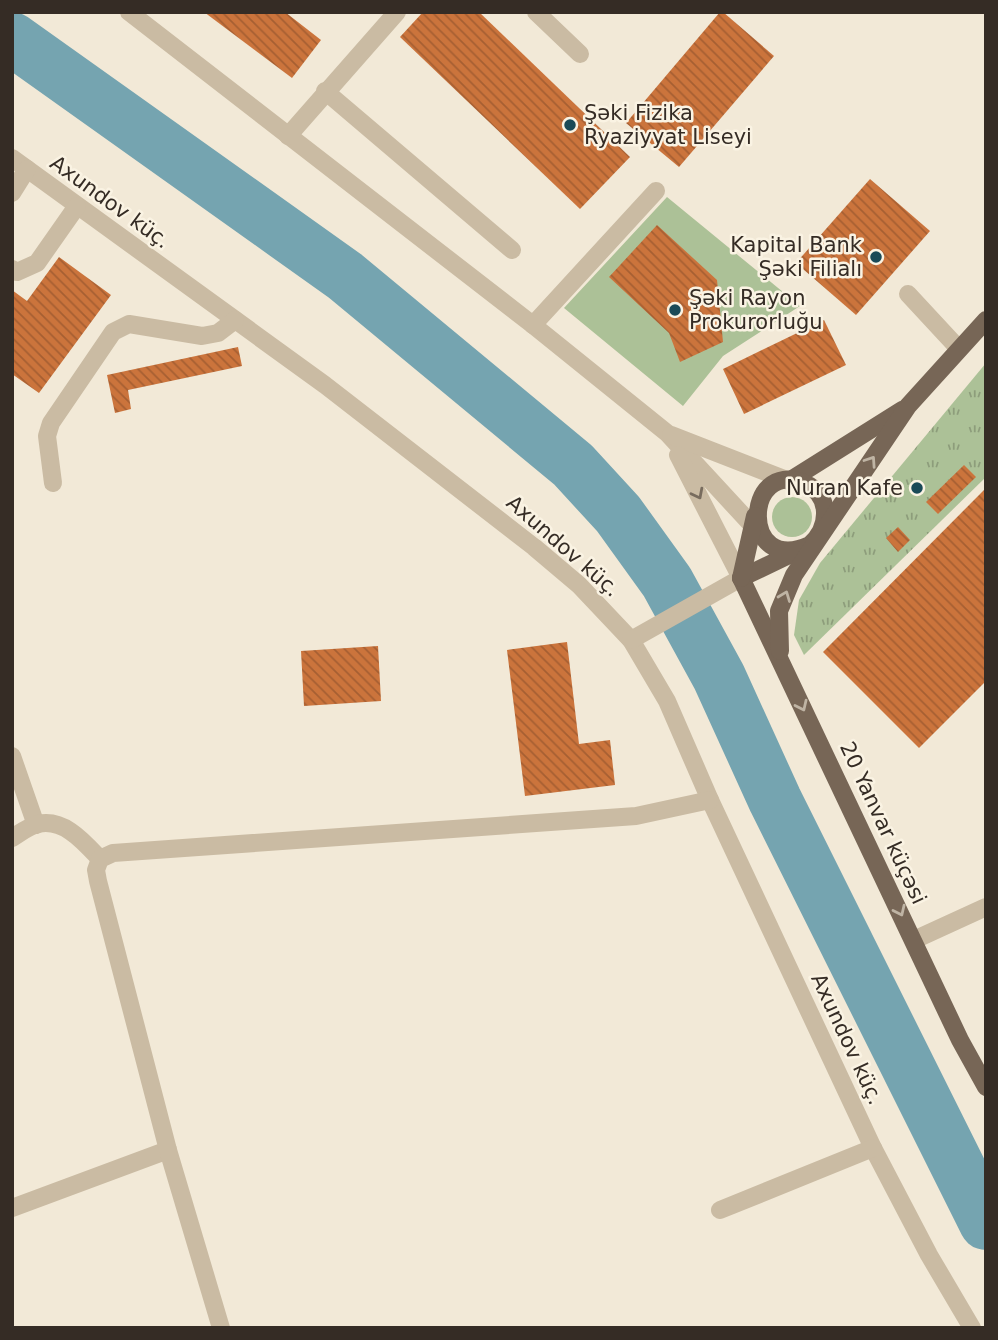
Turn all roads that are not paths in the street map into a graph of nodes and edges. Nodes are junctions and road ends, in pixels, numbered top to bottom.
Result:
1 (129, 12) edge
2 (397, 12) edge
3 (536, 12) edge
4 (580, 54) dead end
5 (325, 91) junction
6 (288, 136) junction
7 (12, 158) edge
8 (27, 169) junction
9 (656, 191) dead end
10 (12, 193) edge
11 (77, 206) junction
12 (512, 250) dead end
13 (12, 269) edge
14 (908, 293) dead end
15 (234, 320) junction
16 (986, 320) edge
17 (533, 325) junction
18 (959, 349) junction
19 (908, 406) junction
20 (667, 433) junction
21 (789, 481) junction
22 (53, 483) dead end
23 (755, 518) junction
24 (814, 541) junction
25 (741, 578) junction
26 (631, 640) junction
27 (782, 663) junction
28 (12, 756) edge
29 (710, 800) junction
30 (36, 825) junction
31 (12, 838) edge
32 (100, 859) junction
33 (986, 907) edge
34 (914, 940) junction
35 (986, 1087) edge
36 (873, 1148) junction
37 (168, 1150) junction
38 (12, 1208) edge
39 (720, 1210) dead end
40 (221, 1328) edge
41 (972, 1328) edge

1 - 6 street
2 - 5 street
3 - 4 street
5 - 6 street
5 - 12 street
6 - 17 street
7 - 8 street, Axundov küç.
8 - 10 street
8 - 11 street, Axundov küç.
9 - 17 street
11 - 13 street
11 - 15 street, Axundov küç.
14 - 18 street
15 - 22 street
15 - 26 street, Axundov küç.
16 - 18 main road
17 - 20 street
18 - 19 main road
19 - 21 main road
24 -> 19 main road
20 - 21 street
20 - 23 street
20 -> 25 street
21 - 23 main road
21 - 24 main road
23 - 24 main road
23 - 25 main road
24 - 25 main road
27 -> 24 main road
25 - 26 street
25 - 27 main road, 20 Yanvar küçəsi
26 - 29 street, Axundov küç.
27 -> 34 main road, 20 Yanvar küçəsi
28 - 30 street
29 - 32 street
29 - 36 street, Axundov küç.
30 - 31 street
30 - 32 street
32 - 37 street
33 - 34 street
34 - 35 main road, 20 Yanvar küçəsi
36 - 39 street
36 - 41 street, Axundov küç.
37 - 38 street
37 - 40 street

